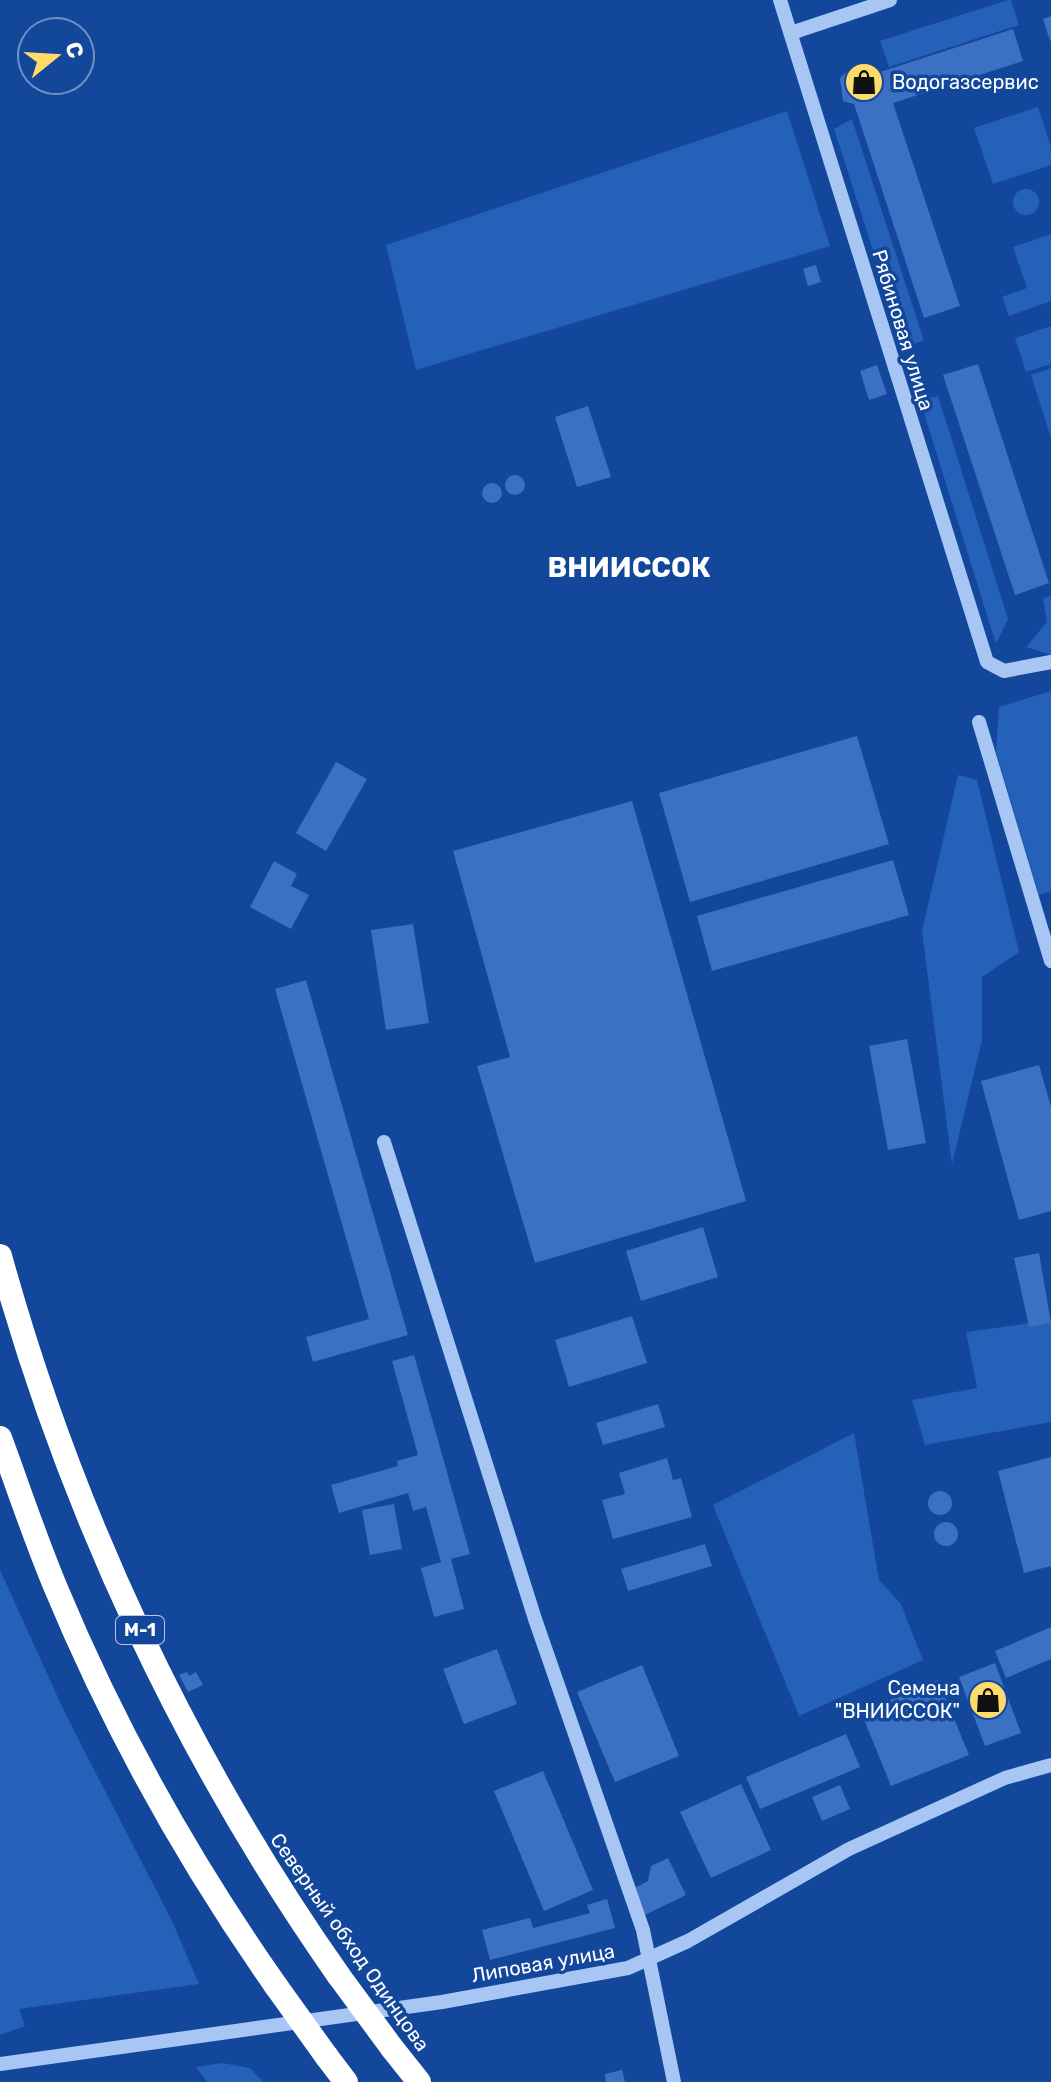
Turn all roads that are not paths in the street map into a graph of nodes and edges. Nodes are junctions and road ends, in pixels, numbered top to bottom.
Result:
1 (780, 0) edge
2 (890, 0) edge
3 (791, 33) junction
4 (1051, 662) edge
5 (979, 722) dead end
6 (1051, 961) edge
7 (384, 1142) dead end
8 (0, 1256) edge
9 (0, 1438) edge
10 (1051, 1765) edge
11 (650, 1961) junction
12 (0, 2064) edge
13 (346, 2082) edge
14 (419, 2082) edge
15 (674, 2082) edge

1 - 3 street, Рябиновая улица
2 - 3 street
3 - 4 street, Рябиновая улица
5 - 6 street
7 - 11 street
8 - 14 highway, Северный обход Одинцова / М-1, bridge
9 - 13 highway, bridge
10 - 11 street, Липовая улица
11 - 12 street, Липовая улица
11 - 15 street

